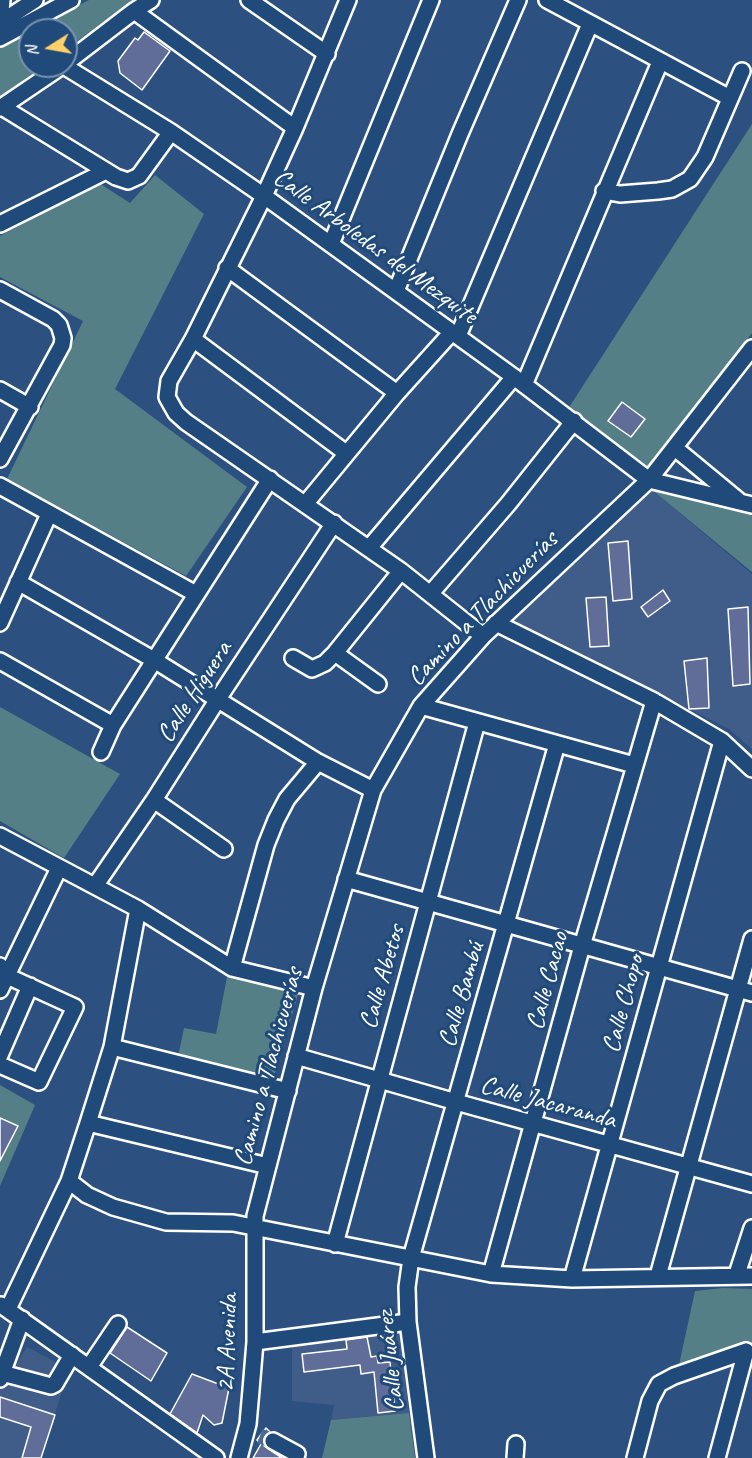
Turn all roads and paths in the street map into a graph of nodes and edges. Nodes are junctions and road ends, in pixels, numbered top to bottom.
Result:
1 (2, 0) edge
2 (34, 0) edge
3 (71, 0) edge
4 (151, 0) edge
5 (249, 0) edge
6 (348, 0) edge
7 (431, 0) edge
8 (518, 0) edge
9 (547, 0) edge
10 (134, 11) junction
11 (34, 18) edge
12 (38, 18) edge
13 (18, 24) edge
14 (590, 24) junction
15 (0, 29) edge
16 (78, 54) edge
17 (327, 54) junction
18 (660, 62) junction
19 (742, 71) dead end
20 (78, 74) edge
21 (44, 78) edge
22 (730, 98) junction
23 (1, 107) edge
24 (295, 128) junction
25 (171, 132) junction
26 (106, 171) junction
27 (604, 191) junction
28 (264, 196) junction
29 (0, 224) edge
30 (331, 244) junction
31 (227, 268) junction
32 (0, 290) edge
33 (396, 291) junction
34 (455, 334) junction
35 (193, 339) junction
36 (752, 348) edge
37 (519, 381) junction
38 (0, 390) edge
39 (397, 393) junction
40 (30, 406) junction
41 (574, 421) junction
42 (675, 448) junction
43 (346, 453) junction
44 (0, 459) edge
45 (270, 479) junction
46 (649, 480) junction
47 (0, 486) edge
48 (747, 500) edge
49 (306, 503) junction
50 (49, 514) junction
51 (334, 523) junction
52 (369, 548) junction
53 (401, 571) junction
54 (18, 582) junction
55 (431, 593) junction
56 (196, 594) junction
57 (0, 623) edge
58 (496, 623) junction
59 (483, 636) junction
60 (335, 653) junction
61 (293, 658) dead end
62 (154, 660) junction
63 (0, 661) edge
64 (378, 684) dead end
65 (218, 699) junction
66 (654, 701) junction
67 (421, 706) junction
68 (477, 722) junction
69 (113, 725) junction
70 (722, 741) junction
71 (557, 744) junction
72 (101, 752) dead end
73 (318, 762) junction
74 (634, 765) junction
75 (752, 770) edge
76 (373, 790) junction
77 (154, 800) junction
78 (0, 836) edge
79 (224, 849) dead end
80 (59, 868) junction
81 (346, 879) junction
82 (95, 886) junction
83 (429, 903) junction
84 (138, 909) junction
85 (507, 924) junction
86 (752, 939) edge
87 (582, 946) junction
88 (658, 967) junction
89 (232, 968) junction
90 (2, 978) edge
91 (30, 986) junction
92 (314, 988) junction
93 (745, 992) edge
94 (112, 1047) junction
95 (0, 1055) edge
96 (297, 1056) junction
97 (0, 1065) edge
98 (379, 1080) junction
99 (288, 1090) junction
100 (456, 1102) junction
101 (88, 1123) junction
102 (534, 1123) junction
103 (611, 1145) junction
104 (689, 1165) junction
105 (268, 1166) junction
106 (69, 1182) junction
107 (752, 1184) edge
108 (255, 1228) junction
109 (752, 1228) edge
110 (335, 1244) junction
111 (411, 1258) junction
112 (491, 1274) junction
113 (745, 1275) edge
114 (658, 1276) junction
115 (573, 1279) junction
116 (4, 1307) edge
117 (22, 1319) junction
118 (408, 1322) junction
119 (118, 1323) dead end
120 (255, 1342) junction
121 (749, 1352) edge
122 (72, 1355) junction
123 (89, 1367) junction
124 (1, 1376) edge
125 (273, 1445) edge
126 (216, 1458) edge
127 (239, 1458) edge
128 (426, 1458) edge
129 (634, 1458) edge
130 (717, 1458) edge

1 - 15 street
2 - 11 street
2 - 15 street
3 - 12 street
4 - 10 street
5 - 17 street
6 - 17 street
7 - 30 street
8 - 33 street
9 - 14 street
10 - 16 street
10 - 24 street
13 - 15 street
14 - 18 street
14 - 34 street
17 - 24 street
18 - 22 street
18 - 27 street
19 - 22 street
20 - 25 street, Calle Arboledas del Mezquite
21 - 23 street
22 - 27 street
23 - 26 street
24 - 28 street
25 - 26 street
25 - 28 street, Calle Arboledas del Mezquite
26 - 29 street
27 - 37 street
28 - 30 street, Calle Arboledas del Mezquite
28 - 31 street
30 - 33 street, Calle Arboledas del Mezquite
31 - 35 street
31 - 39 street
32 - 40 street
33 - 34 street, Calle Arboledas del Mezquite
34 - 37 street, Calle Arboledas del Mezquite
34 - 39 street
35 - 43 street
35 - 45 street
36 - 42 street, Camino a Tlachicuerías
37 - 41 street, Calle Arboledas del Mezquite
37 - 52 street
38 - 40 street
39 - 43 street
40 - 44 street
41 - 46 street, Calle Arboledas del Mezquite
41 - 55 street
42 - 46 street, Camino a Tlachicuerías
42 - 48 street
43 - 49 street
45 - 49 street
45 - 56 street
46 - 48 street
46 - 58 street, Camino a Tlachicuerías
47 - 50 street
49 - 51 street
50 - 54 street
50 - 56 street
51 - 52 street
51 - 65 street, Calle Higuera
52 - 53 street
53 - 55 street
53 - 60 street
54 - 57 street
54 - 62 street
55 - 59 street
56 - 62 street
58 - 59 street, Camino a Tlachicuerías
58 - 66 street
59 - 67 street, Camino a Tlachicuerías
60 - 61 street
60 - 64 street
62 - 65 street
62 - 69 street
63 - 69 street
65 - 73 street
65 - 77 street, Calle Higuera
66 - 70 street
66 - 74 street, Calle Cacao
67 - 68 street
67 - 76 street, Camino a Tlachicuerías
68 - 71 street
68 - 83 street, Calle Abetos
69 - 72 street
70 - 75 street
70 - 88 street, Calle Chopo
71 - 74 street
71 - 85 street, Calle Bambú
73 - 76 street
73 - 89 street
74 - 87 street, Calle Cacao
76 - 81 street, Camino a Tlachicuerías
77 - 79 street
77 - 82 street, Calle Higuera
78 - 80 street
80 - 82 street
80 - 90 street
81 - 83 street
81 - 92 street, Camino a Tlachicuerías
82 - 84 street
83 - 85 street
83 - 98 street, Calle Abetos
84 - 89 street
84 - 94 street
85 - 87 street
85 - 100 street, Calle Bambú
86 - 93 street
87 - 88 street
87 - 102 street, Calle Cacao
88 - 93 street
88 - 103 street, Calle Chopo
89 - 92 street
90 - 91 street
91 - 95 street
91 - 97 street
92 - 96 street, Camino a Tlachicuerías
93 - 104 street
94 - 99 street
94 - 101 street
96 - 98 street, Calle Jacaranda
96 - 99 street, Camino a Tlachicuerías
98 - 100 street, Calle Jacaranda
98 - 110 street, Calle Abetos
99 - 105 street, Camino a Tlachicuerías
100 - 102 street, Calle Jacaranda
100 - 111 street, Calle Bambú
101 - 105 street
101 - 106 street
102 - 103 street, Calle Jacaranda
102 - 112 street, Calle Cacao
103 - 104 street, Calle Jacaranda
103 - 115 street, Calle Chopo
104 - 107 street, Calle Jacaranda
104 - 114 street
105 - 108 street, Camino a Tlachicuerías
106 - 108 street
106 - 116 street
108 - 110 street
108 - 120 street, 2A Avenida
109 - 113 street
110 - 111 street
111 - 112 street
111 - 118 street, Calle Juárez
112 - 115 street
113 - 114 street
114 - 115 street
116 - 117 street
117 - 122 street
117 - 124 street
118 - 120 street
118 - 128 street, Calle Juárez
119 - 123 street
120 - 125 street, 2A Avenida
121 - 129 street
121 - 130 street
122 - 123 street
122 - 124 street
123 - 126 street
125 - 127 street, 2A Avenida

